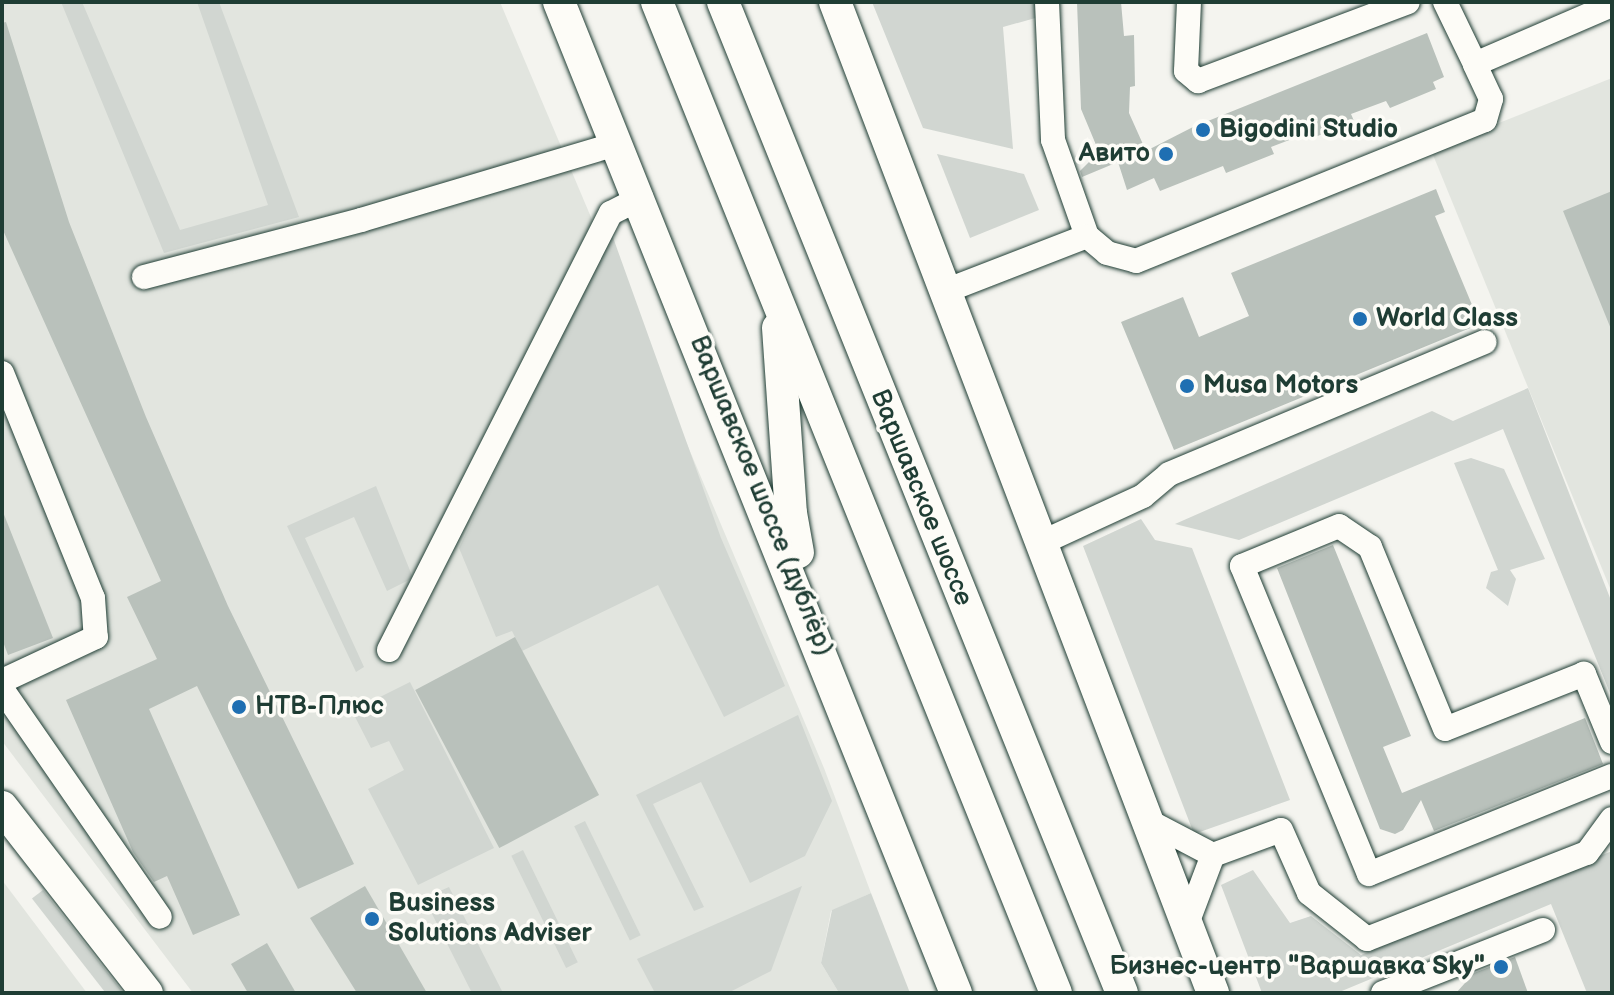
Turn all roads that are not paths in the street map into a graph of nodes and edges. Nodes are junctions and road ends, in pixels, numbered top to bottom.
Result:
1 (559, 2) edge
2 (657, 2) edge
3 (723, 2) edge
4 (835, 2) edge
5 (1047, 2) edge
6 (1189, 2) edge
7 (1408, 2) edge
8 (1445, 2) edge
9 (1612, 5) edge
10 (1475, 64) junction
11 (616, 144) junction
12 (641, 198) junction
13 (1087, 236) junction
14 (144, 277) dead end
15 (948, 290) junction
16 (776, 297) junction
17 (1484, 342) dead end
18 (2, 373) edge
19 (1043, 542) junction
20 (389, 650) dead end
21 (835, 680) junction
22 (2, 681) edge
23 (2, 689) edge
24 (1612, 742) edge
25 (1612, 776) edge
26 (2, 807) edge
27 (1612, 819) edge
28 (1152, 823) junction
29 (1213, 855) junction
30 (160, 917) dead end
31 (1188, 921) junction
32 (1543, 930) dead end
33 (1122, 989) edge
34 (147, 993) edge
35 (956, 993) edge
36 (1056, 993) edge
37 (1213, 993) edge
38 (1383, 993) edge

1 - 11 main road, Варшавское шоссе (дублёр)
2 - 16 main road
3 - 33 main road, Варшавское шоссе
4 - 15 main road
5 - 13 lane
6 - 7 lane
8 - 10 lane
9 - 10 lane
10 - 13 lane
11 - 12 main road, Варшавское шоссе (дублёр)
11 - 14 lane
12 - 20 lane
12 - 21 main road, Варшавское шоссе (дублёр)
13 - 15 lane
15 - 19 main road
16 - 21 main road
16 - 36 main road
17 - 19 lane
18 - 22 lane
19 - 28 main road
21 - 35 main road, Варшавское шоссе (дублёр)
23 - 30 lane
24 - 25 lane
26 - 34 main road
27 - 29 lane
28 - 29 lane
28 - 31 main road
29 - 31 lane
31 - 37 main road
32 - 38 lane

